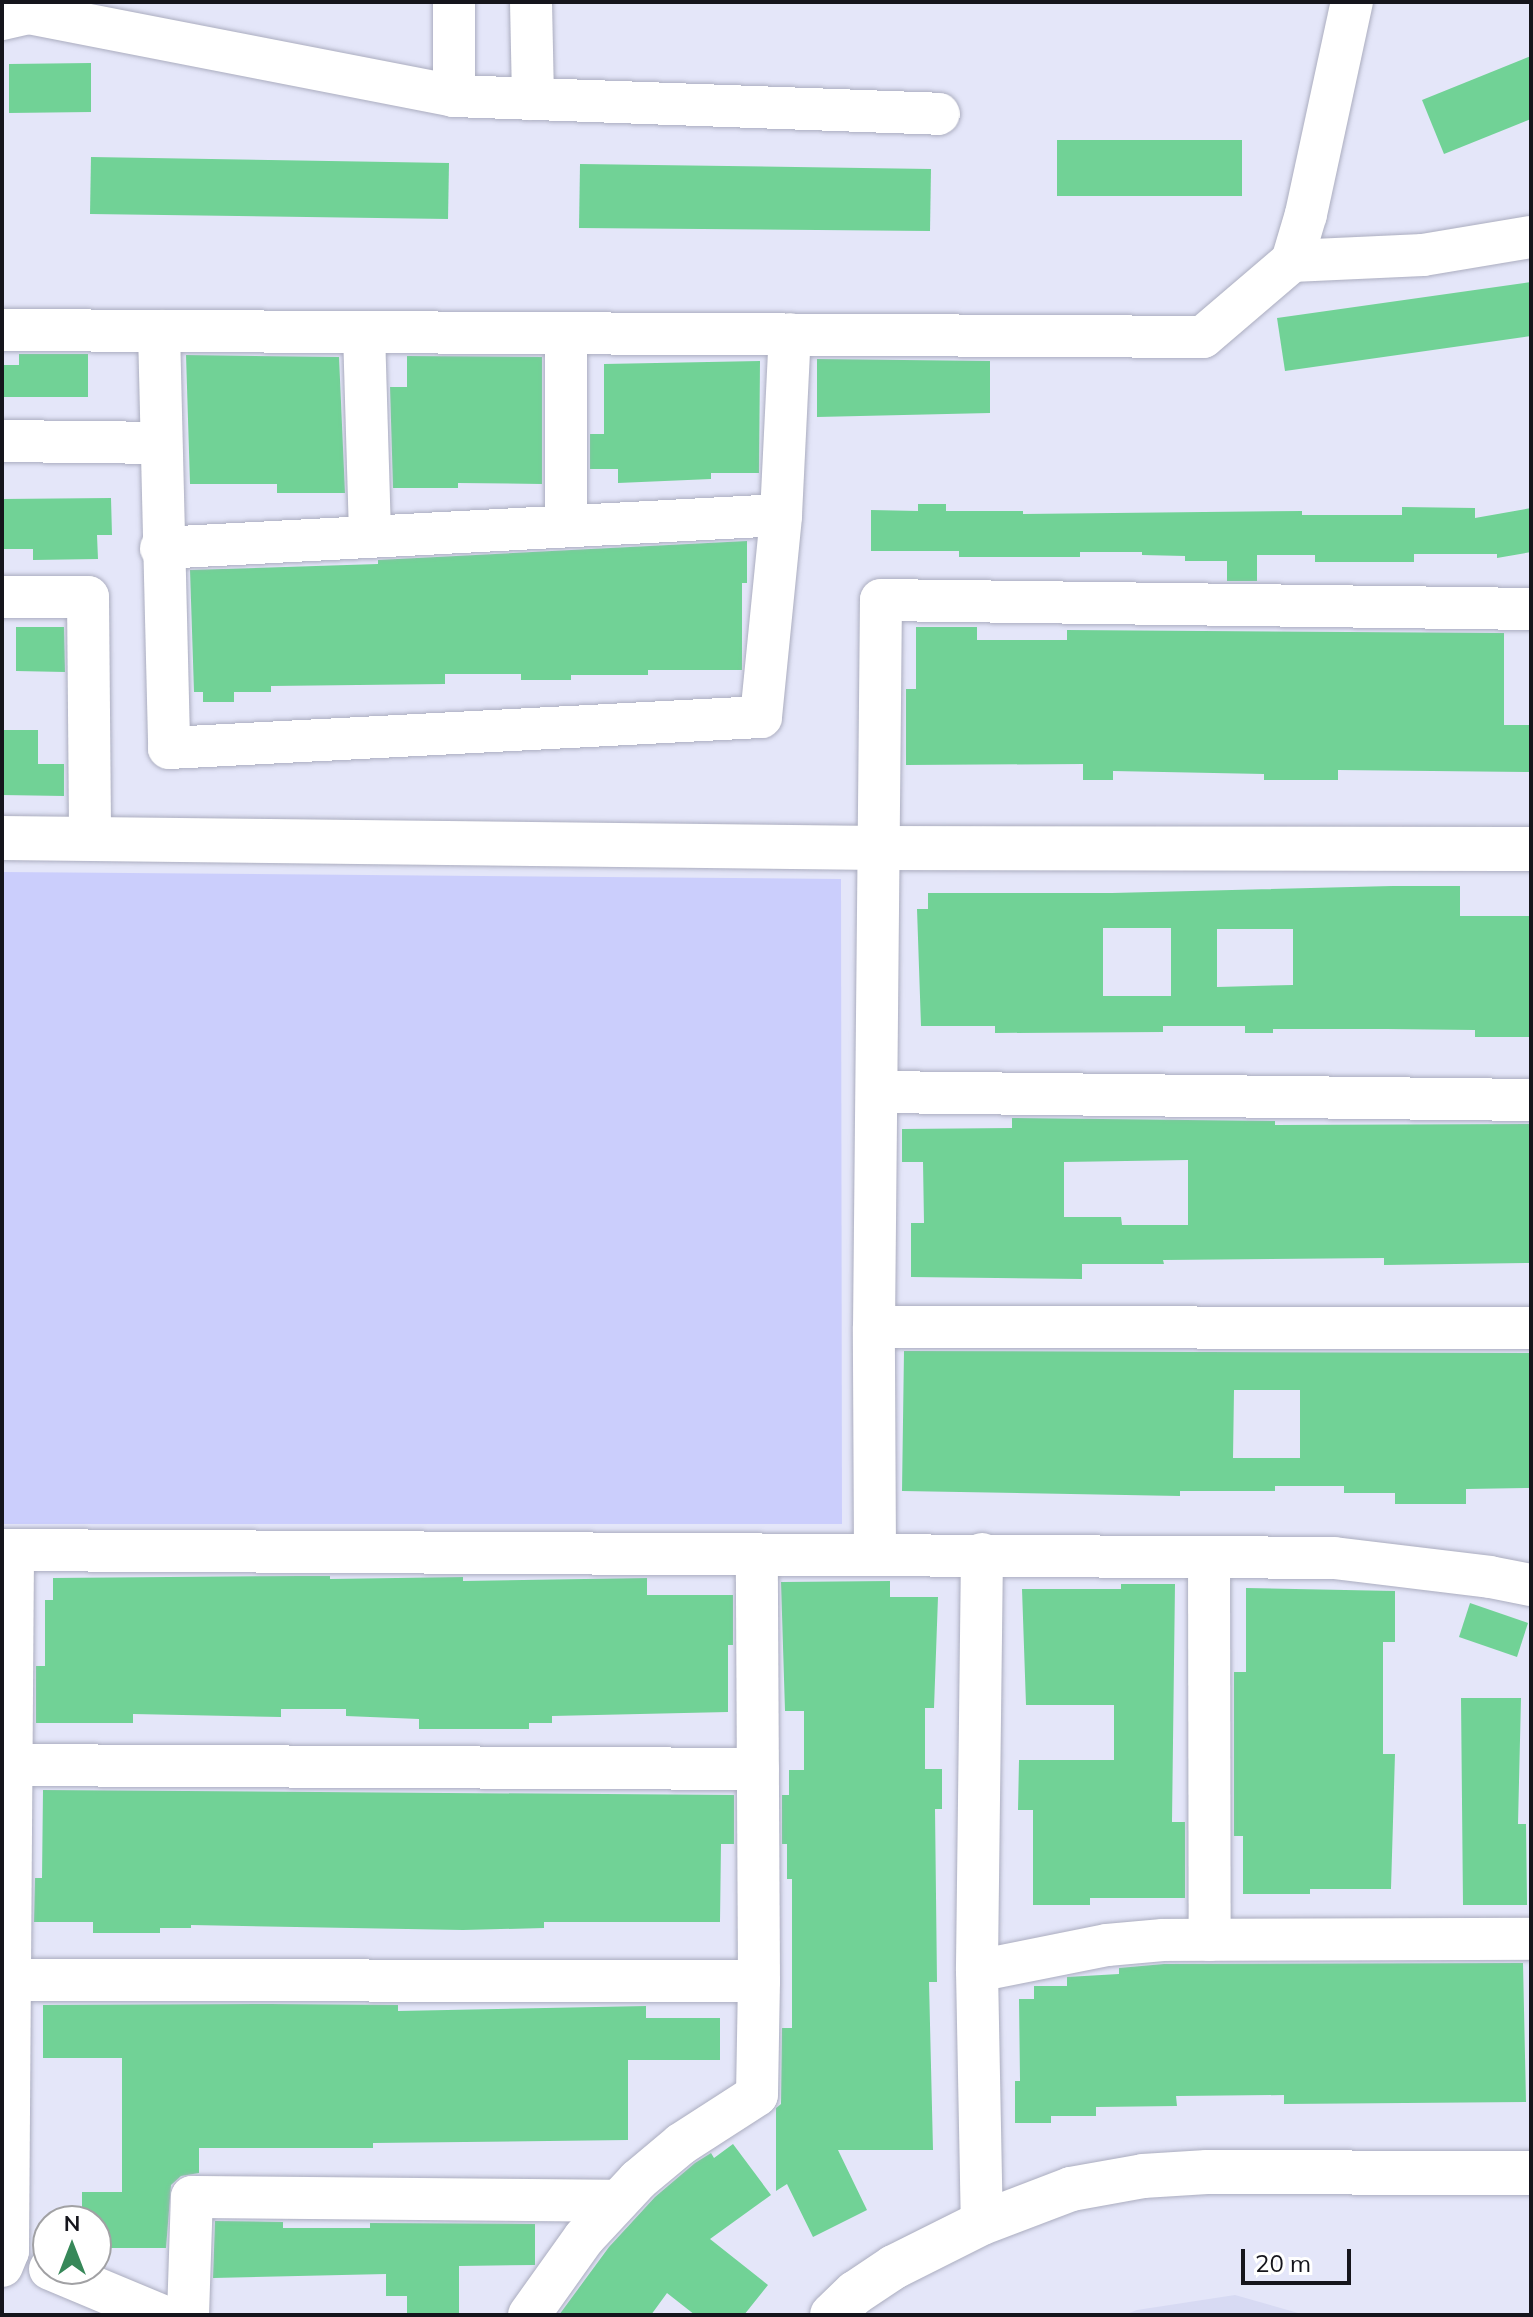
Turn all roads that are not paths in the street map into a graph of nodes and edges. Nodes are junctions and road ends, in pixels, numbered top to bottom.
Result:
1 (454, 2) edge
2 (531, 2) edge
3 (1352, 2) edge
4 (19, 12) edge
5 (454, 96) junction
6 (533, 99) junction
7 (939, 114) dead end
8 (1531, 237) edge
9 (1292, 261) junction
10 (2, 330) edge
11 (159, 331) junction
12 (364, 332) junction
13 (566, 333) junction
14 (790, 334) junction
15 (2, 441) edge
16 (161, 443) junction
17 (781, 515) junction
18 (566, 526) junction
19 (370, 537) junction
20 (161, 548) junction
21 (2, 597) edge
22 (1531, 609) edge
23 (2, 838) edge
24 (90, 839) junction
25 (879, 848) junction
26 (1531, 849) edge
27 (878, 1092) junction
28 (1531, 1100) edge
29 (874, 1327) junction
30 (1531, 1328) edge
31 (7, 1550) edge
32 (757, 1554) junction
33 (875, 1554) junction
34 (982, 1554) junction
35 (1209, 1557) junction
36 (1531, 1585) edge
37 (6, 1765) edge
38 (758, 1769) junction
39 (1531, 1939) edge
40 (1210, 1940) junction
41 (977, 1971) junction
42 (7, 1980) edge
43 (759, 1981) junction
44 (1531, 2173) edge
45 (618, 2201) junction
46 (982, 2223) junction
47 (4, 2255) edge
48 (32, 2264) edge
49 (88, 2285) edge
50 (160, 2315) edge
51 (188, 2315) edge
52 (529, 2315) edge
53 (832, 2315) edge

1 - 5 street
2 - 6 street
3 - 9 street
4 - 5 street
5 - 6 street
6 - 7 street
8 - 9 street
9 - 14 street
10 - 11 street
11 - 12 street
11 - 16 street
12 - 13 street
12 - 19 street
13 - 14 street
13 - 18 street
14 - 17 street
15 - 16 street
16 - 20 street
17 - 18 street
17 - 20 street
18 - 19 street
19 - 20 street
21 - 24 street
22 - 25 street
23 - 24 street
24 - 25 street
25 - 26 street
25 - 27 street
27 - 28 street
27 - 29 street
29 - 30 street
29 - 33 street
31 - 32 street
31 - 37 street
32 - 33 street
32 - 38 street
33 - 34 street
34 - 35 street
34 - 41 street
35 - 36 street
35 - 40 street
37 - 38 street
37 - 42 street
38 - 43 street
39 - 40 street
40 - 41 street
41 - 46 street
42 - 43 street
42 - 47 street
43 - 45 street
44 - 46 street
45 - 51 street
45 - 52 street
46 - 53 street
47 - 48 street
49 - 50 street

